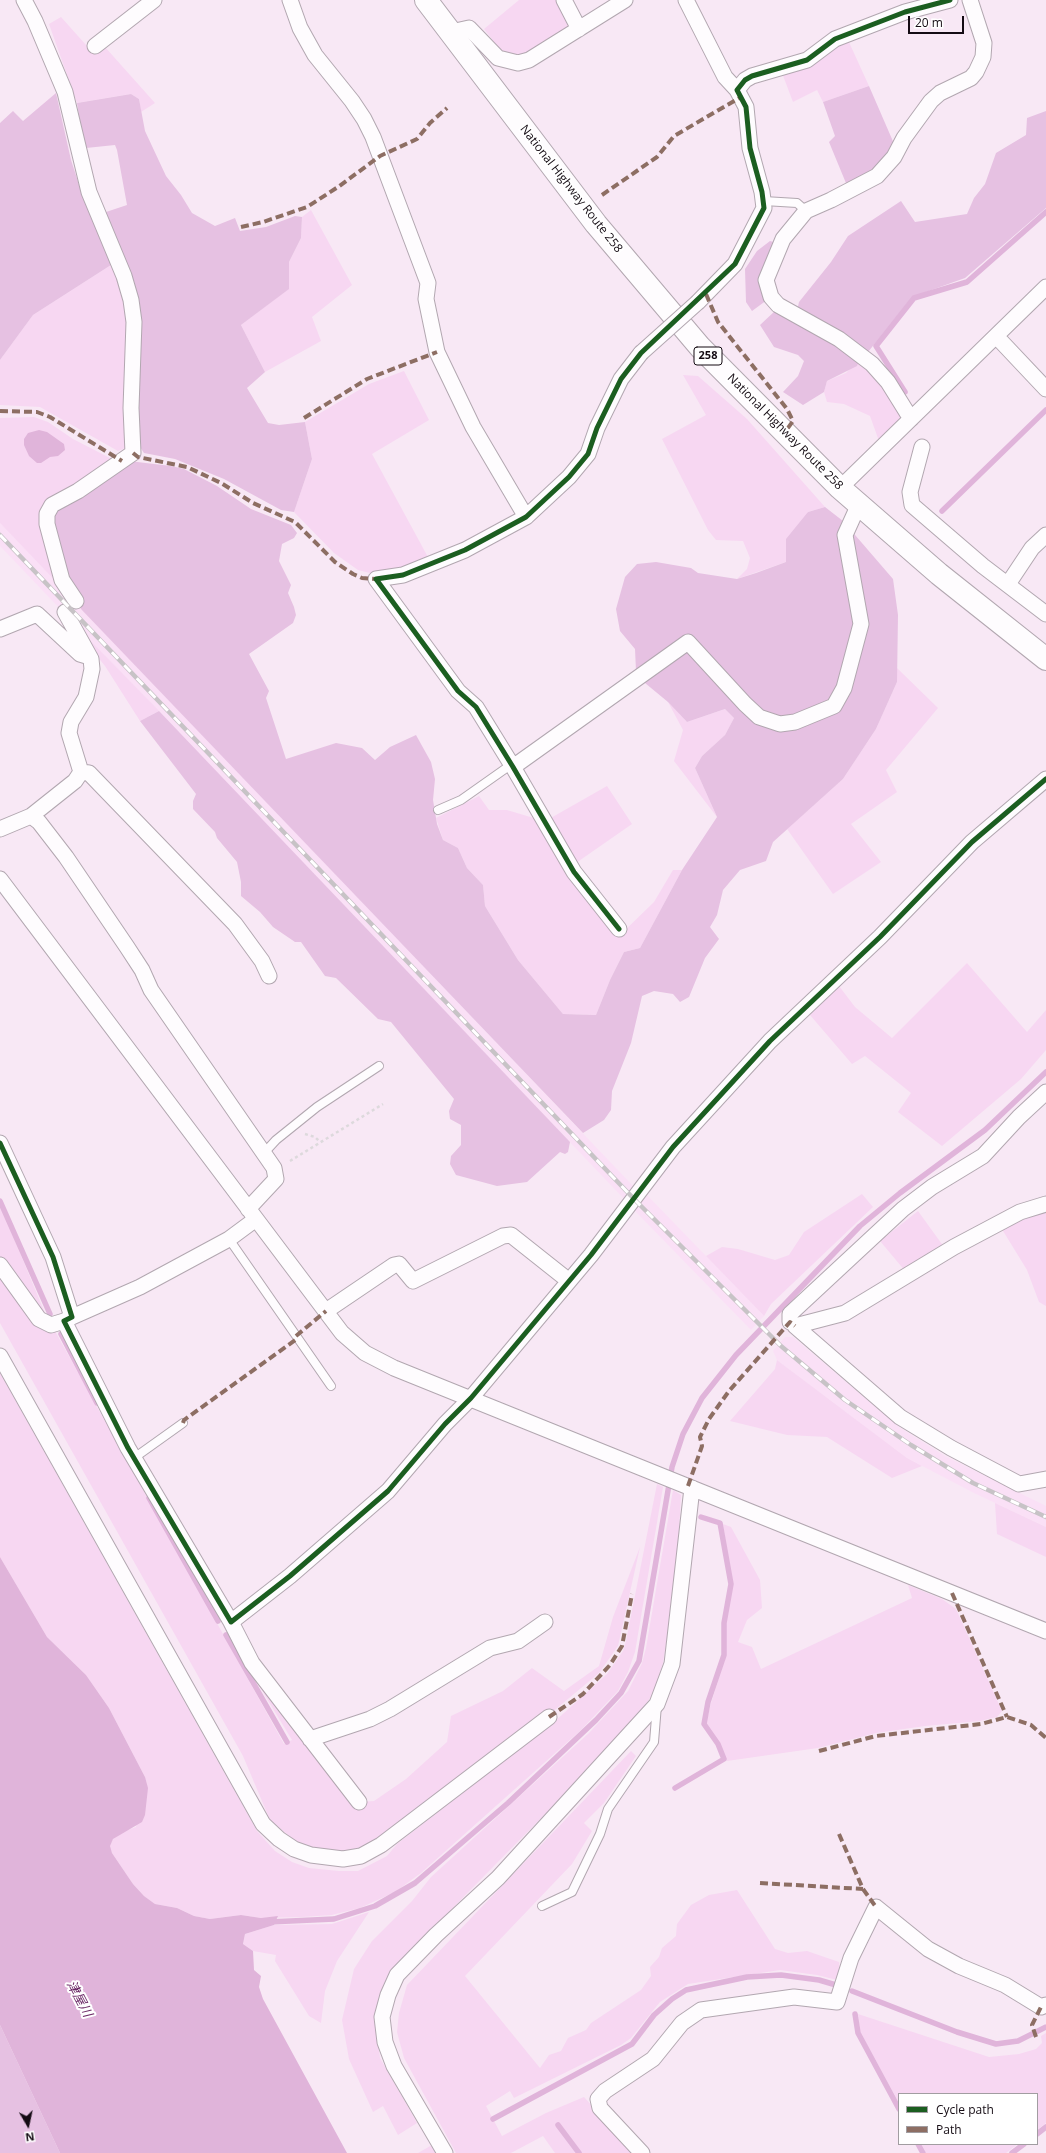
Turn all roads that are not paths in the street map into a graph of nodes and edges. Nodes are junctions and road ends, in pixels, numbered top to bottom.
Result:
1 (24, 0) edge
2 (154, 0) edge
3 (290, 0) edge
4 (426, 0) edge
5 (564, 0) edge
6 (626, 0) edge
7 (686, 0) edge
8 (950, 0) edge
9 (970, 0) edge
10 (579, 29) junction
11 (450, 32) junction
12 (95, 46) dead end
13 (737, 90) junction
14 (764, 201) junction
15 (806, 211) junction
16 (1046, 287) edge
17 (996, 336) junction
18 (1046, 389) edge
19 (911, 419) junction
20 (922, 447) dead end
21 (840, 488) junction
22 (859, 504) junction
23 (526, 517) junction
24 (1046, 535) edge
25 (1008, 584) junction
26 (1046, 614) edge
27 (0, 629) edge
28 (91, 658) junction
29 (1046, 659) edge
30 (512, 766) junction
31 (81, 772) junction
32 (1046, 779) edge
33 (438, 810) dead end
34 (31, 816) junction
35 (0, 829) edge
36 (0, 879) edge
37 (619, 929) dead end
38 (269, 976) dead end
39 (379, 1066) dead end
40 (1045, 1096) edge
41 (0, 1143) edge
42 (264, 1153) junction
43 (1046, 1204) edge
44 (252, 1214) junction
45 (229, 1239) junction
46 (0, 1265) edge
47 (569, 1281) junction
48 (326, 1311) junction
49 (68, 1319) junction
50 (790, 1322) dead end
51 (0, 1356) edge
52 (331, 1386) dead end
53 (471, 1398) junction
54 (183, 1423) dead end
55 (134, 1458) junction
56 (1046, 1479) edge
57 (687, 1486) junction
58 (231, 1622) junction
59 (545, 1622) dead end
60 (1046, 1631) edge
61 (657, 1704) junction
62 (549, 1717) dead end
63 (310, 1739) junction
64 (358, 1802) dead end
65 (542, 1906) dead end
66 (1046, 2006) edge
67 (445, 2153) edge
68 (642, 2153) edge

1 - 28 street
2 - 12 street
3 - 23 street
4 - 11 highway, National Highway Route 258 / 258
5 - 10 street
6 - 10 street
7 - 13 street
8 - 13 street
9 - 15 street
10 - 11 street
11 - 21 highway, National Highway Route 258 / 258
13 - 14 street
14 - 15 lane
14 - 23 street, bridge
15 - 19 street
16 - 17 street
17 - 18 street
17 - 19 street
19 - 21 street
20 - 25 street
21 - 22 highway, National Highway Route 258 / 258
22 - 29 highway, National Highway Route 258 / 258
22 - 30 street
23 - 30 street
24 - 25 street
25 - 26 street
27 - 28 street
28 - 31 street
30 - 33 lane
30 - 37 street
31 - 34 street
31 - 38 street
32 - 47 street
34 - 35 street
34 - 42 street
36 - 44 street
39 - 42 lane
40 - 50 street
41 - 49 street
42 - 44 street
43 - 56 street
44 - 45 street
44 - 48 street
45 - 49 street
45 - 52 lane
46 - 49 street
47 - 48 street
47 - 53 street
48 - 53 street
49 - 55 street
51 - 62 street
53 - 57 street
53 - 58 street
54 - 55 lane
55 - 58 street
57 - 60 street
57 - 61 street
58 - 63 street
59 - 63 street
61 - 65 lane
61 - 67 street
63 - 64 street
66 - 68 street

